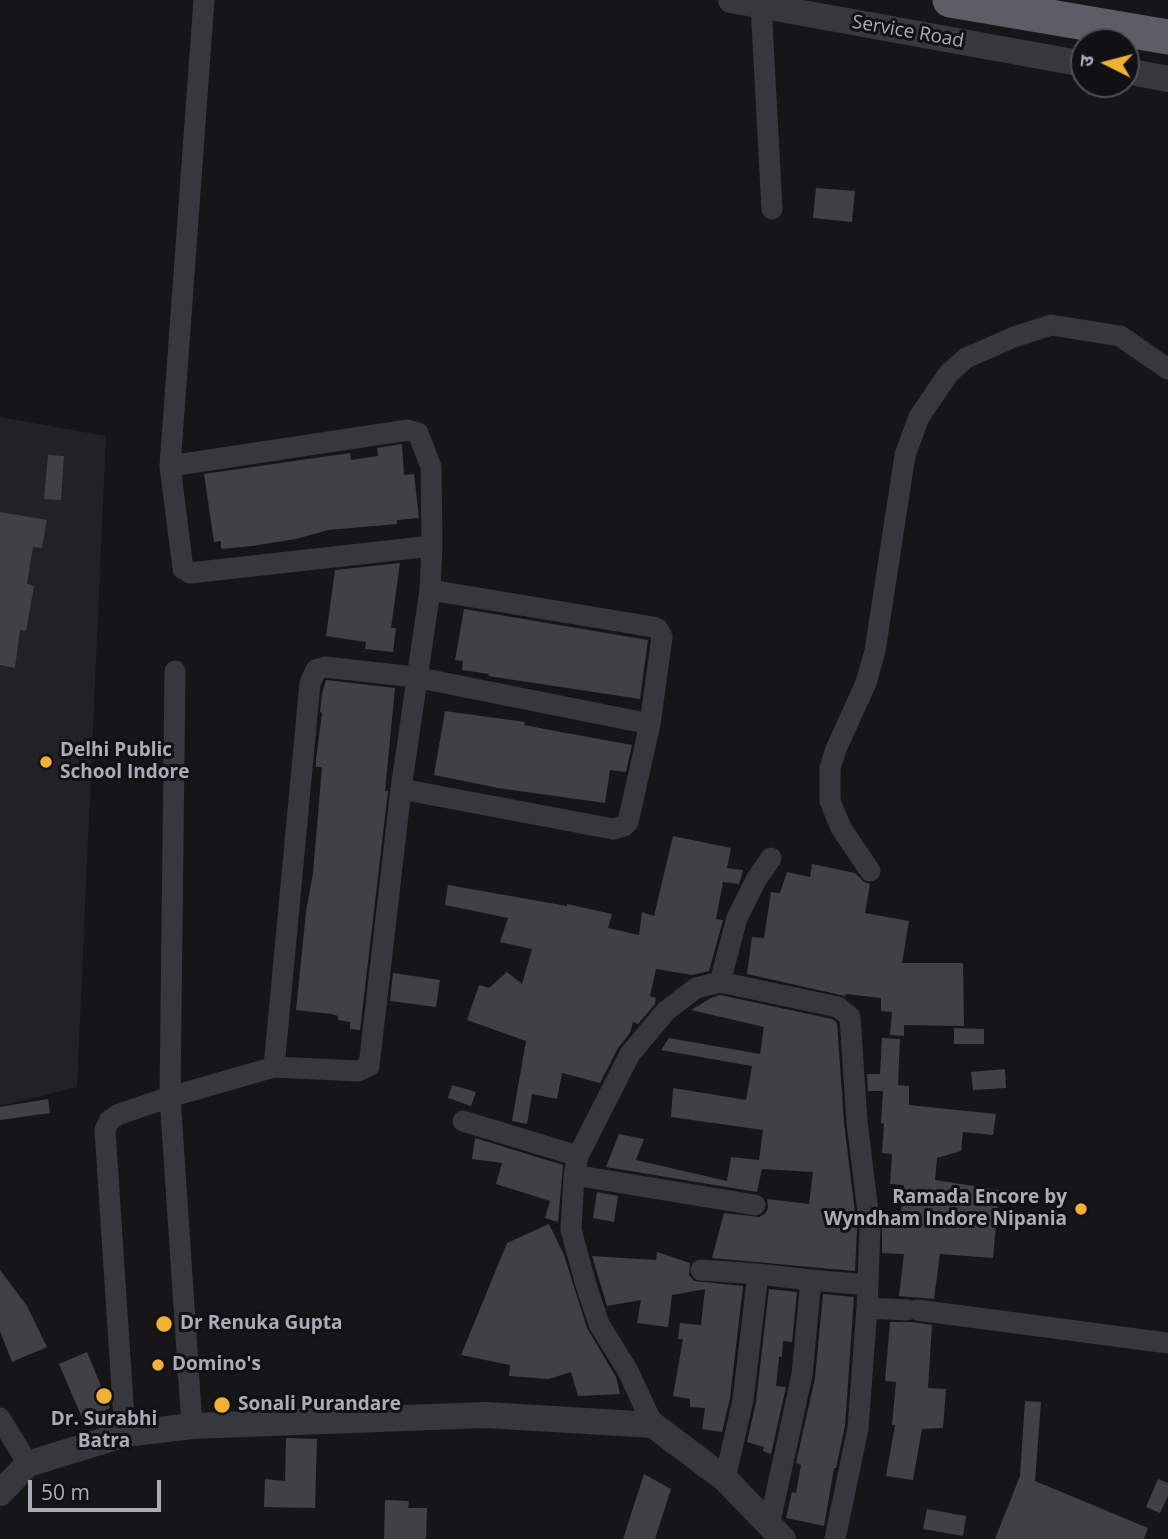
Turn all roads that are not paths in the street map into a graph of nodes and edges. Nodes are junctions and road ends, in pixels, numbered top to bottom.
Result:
1 (204, 0) edge
2 (731, 0) edge
3 (950, 0) edge
4 (761, 5) junction
5 (1168, 37) edge
6 (1070, 61) edge
7 (1140, 74) edge
8 (1168, 79) edge
9 (772, 209) dead end
10 (1168, 369) edge
11 (170, 466) junction
12 (432, 546) junction
13 (430, 590) junction
14 (175, 671) dead end
15 (415, 677) junction
16 (650, 724) junction
17 (401, 789) junction
18 (771, 858) dead end
19 (870, 871) dead end
20 (720, 982) junction
21 (274, 1067) junction
22 (170, 1097) junction
23 (463, 1121) dead end
24 (576, 1165) junction
25 (755, 1205) dead end
26 (701, 1270) dead end
27 (758, 1274) junction
28 (811, 1280) junction
29 (868, 1285) junction
30 (867, 1308) junction
31 (1168, 1343) edge
32 (0, 1418) edge
33 (653, 1424) junction
34 (192, 1426) junction
35 (125, 1434) junction
36 (28, 1464) junction
37 (725, 1479) junction
38 (0, 1493) edge
39 (776, 1532) edge
40 (835, 1539) edge

1 - 11 street
2 - 4 street, Service Road
3 - 5 highway
4 - 6 street, Service Road
4 - 9 street
7 - 8 street
10 - 19 street
11 - 12 street
11 - 12 street
12 - 13 street
13 - 15 street
13 - 16 street
14 - 22 street
15 - 16 street
15 - 17 street
15 - 21 street
16 - 17 street
17 - 21 street
18 - 20 street
20 - 24 street
20 - 29 street
21 - 22 street
22 - 34 street
22 - 35 street
23 - 24 street
24 - 25 street
24 - 33 street
26 - 27 street
27 - 28 street
27 - 37 street
28 - 29 street
28 - 39 street
29 - 30 street
30 - 31 street
30 - 40 street
32 - 36 street
33 - 34 street
33 - 37 street
34 - 35 street
35 - 36 street
36 - 38 street
37 - 39 street

